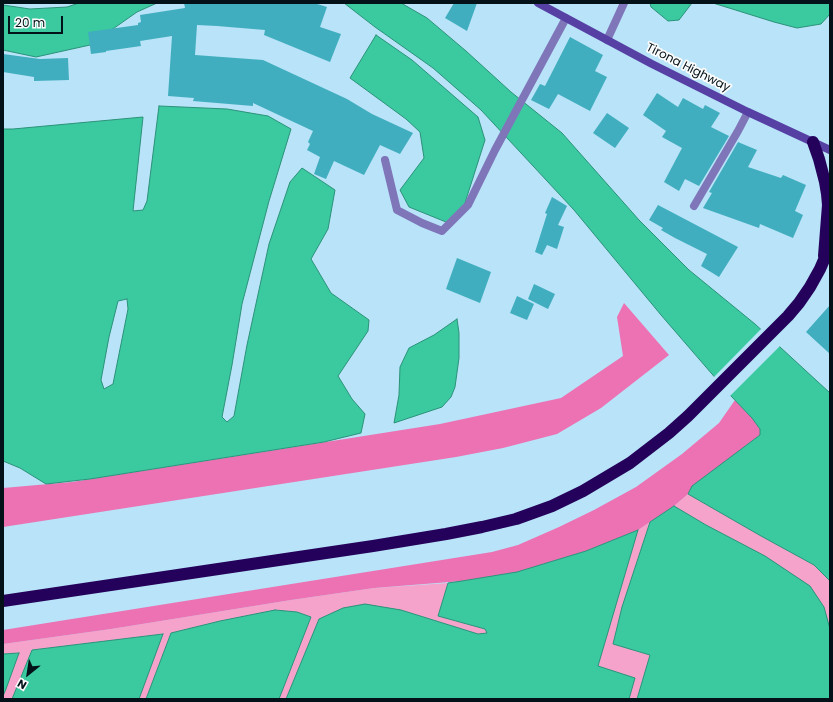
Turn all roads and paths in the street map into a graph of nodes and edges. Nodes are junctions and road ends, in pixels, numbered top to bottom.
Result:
1 (538, 3) edge
2 (624, 3) edge
3 (566, 18) junction
4 (608, 40) junction
5 (748, 112) junction
6 (813, 142) junction
7 (830, 150) edge
8 (385, 160) dead end
9 (694, 206) dead end
10 (830, 246) edge
11 (824, 261) junction
12 (3, 601) edge

1 - 3 main road, Tirona Highway
2 - 4 lane
3 - 4 main road, Tirona Highway
3 - 8 lane
4 - 5 main road, Tirona Highway
5 - 6 main road, Tirona Highway
5 - 9 lane
6 - 7 main road, Tirona Highway
6 - 11 highway
10 - 11 highway
11 - 12 highway

